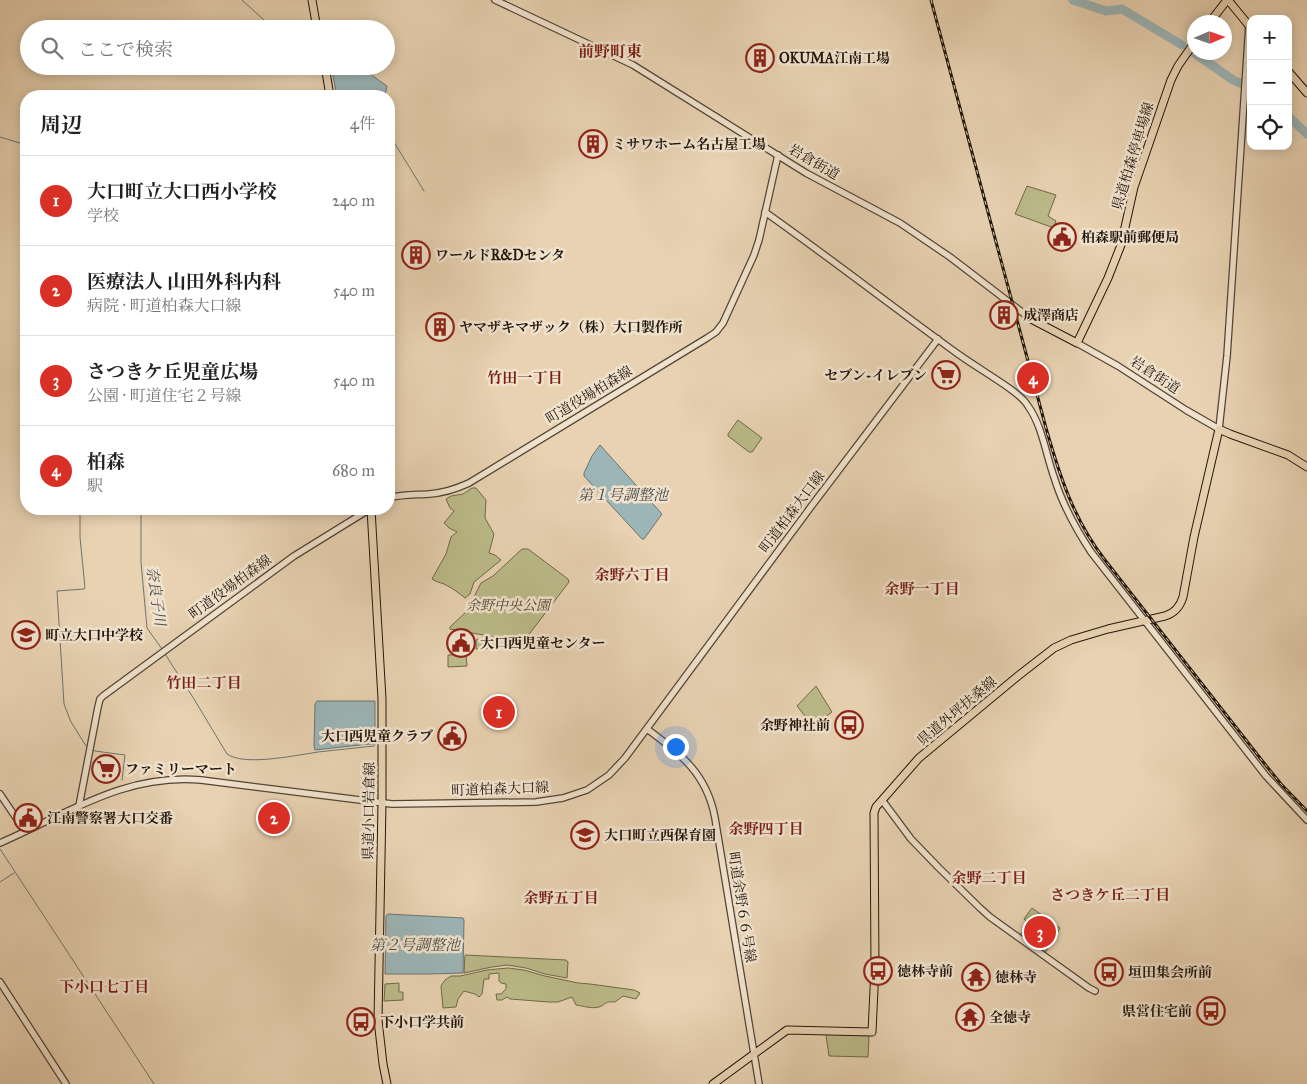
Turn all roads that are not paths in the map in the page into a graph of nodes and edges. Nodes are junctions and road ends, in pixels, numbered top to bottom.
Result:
1 (312, 0) edge
2 (495, 0) edge
3 (1227, 0) edge
4 (1215, 15) edge
5 (316, 20) edge
6 (1247, 23) edge
7 (1187, 53) edge
8 (1248, 60) edge
9 (326, 75) edge
10 (1292, 76) edge
11 (329, 90) edge
12 (1307, 93) edge
13 (778, 155) junction
14 (765, 212) junction
15 (1031, 319) joint
16 (938, 339) junction
17 (1077, 343) junction
18 (1219, 429) junction
19 (1307, 467) edge
20 (395, 497) edge
21 (361, 515) edge
22 (371, 515) edge
23 (1144, 620) junction
24 (647, 728) junction
25 (0, 794) edge
26 (882, 800) junction
27 (382, 803) junction
28 (79, 806) junction
29 (1307, 820) edge
30 (25, 831) junction
31 (0, 843) edge
32 (0, 982) edge
33 (1095, 991) dead end
34 (754, 1055) junction
35 (66, 1084) edge
36 (387, 1084) edge
37 (713, 1084) edge
38 (759, 1084) edge

1 - 5 main road
2 - 13 street, 岩倉街道
3 - 4 main road
3 - 6 main road
7 - 17 main road, 県道柏森停車場線
8 - 18 street
9 - 11 main road
10 - 12 main road
13 - 14 street
13 - 15 street, 岩倉街道
14 - 16 street
14 - 20 street, 町道役場柏森線
15 - 17 main road
16 - 23 street
16 - 24 street, 町道柏森大口線
17 - 18 street, 岩倉街道
18 - 19 main road
18 - 23 main road, 県道外坪扶桑線
21 - 28 street, 町道役場柏森線
22 - 27 main road, 県道小口岩倉線
23 - 26 main road, 県道外坪扶桑線
23 - 29 street
24 - 27 street, 町道柏森大口線
24 - 34 street, 町道余野６６号線
25 - 30 street
26 - 33 street
26 - 34 main road, 県道外坪扶桑線
27 - 28 street, 町道柏森大口線
27 - 36 main road, 県道小口岩倉線
28 - 30 street, 町道柏森大口線
30 - 31 street, 町道柏森大口線
32 - 35 street
34 - 37 main road, 県道外坪扶桑線
34 - 38 street, 町道余野６６号線

